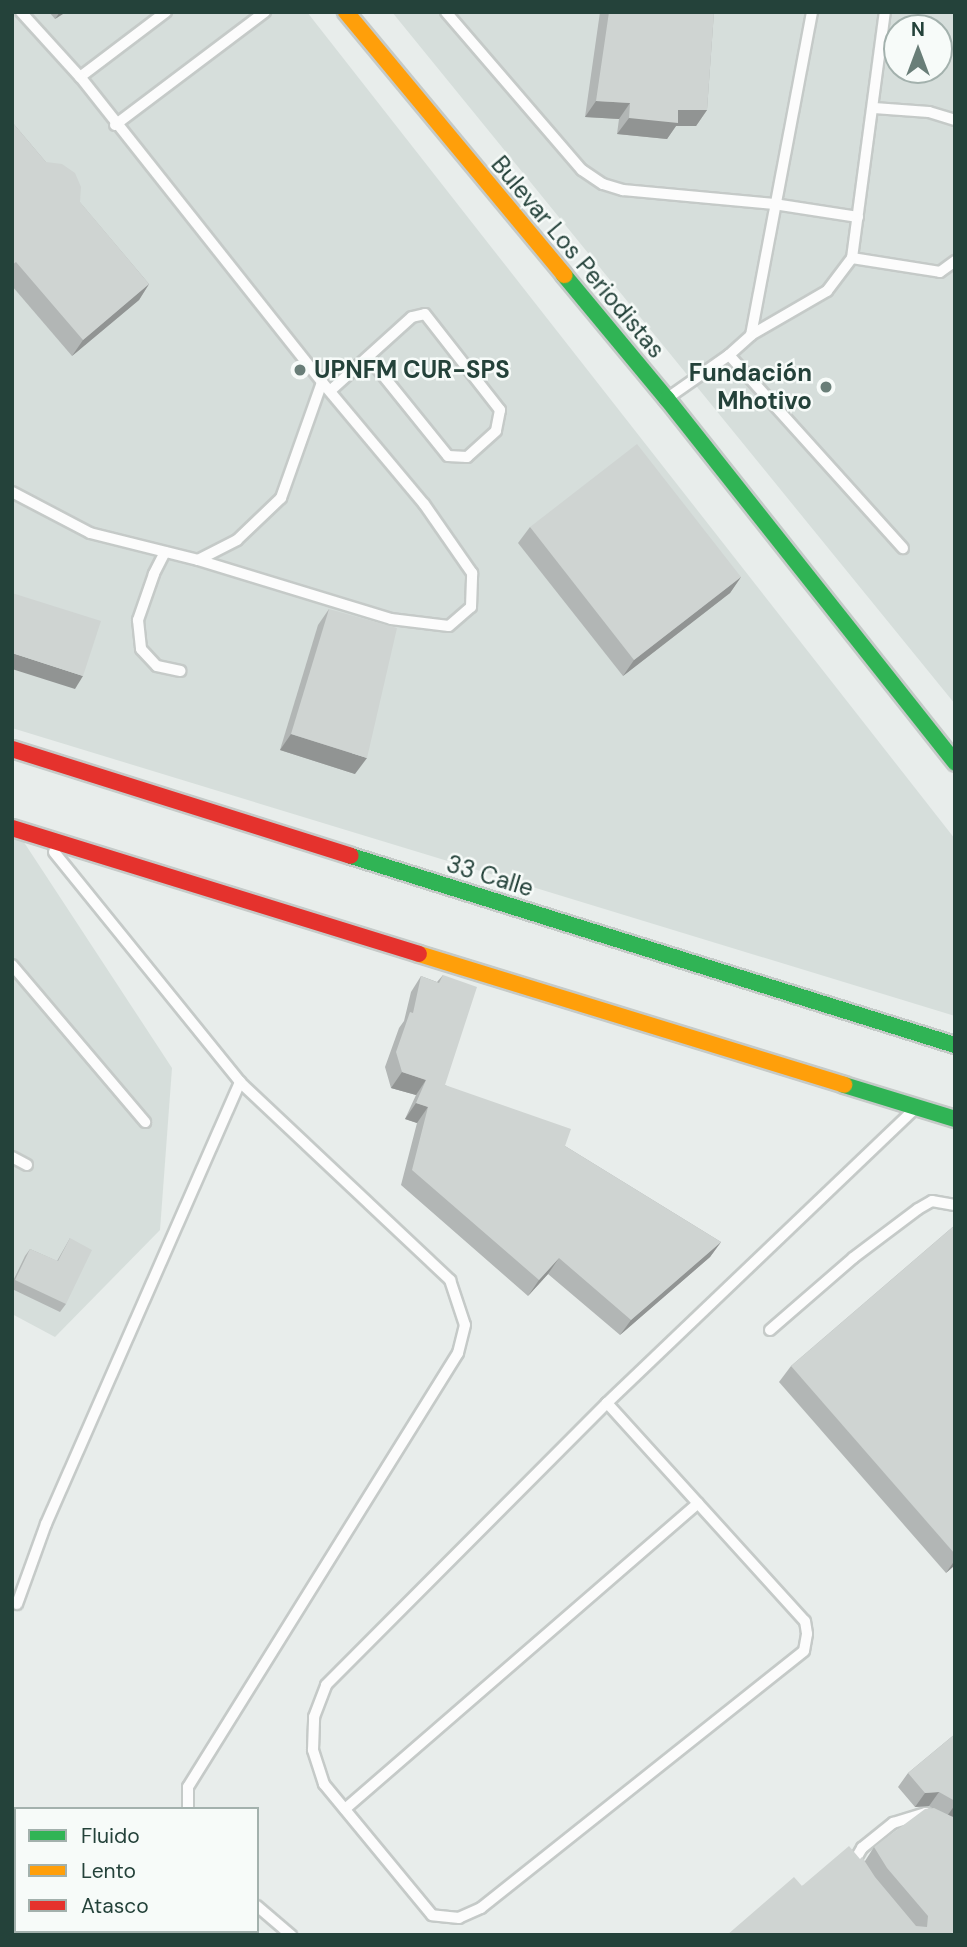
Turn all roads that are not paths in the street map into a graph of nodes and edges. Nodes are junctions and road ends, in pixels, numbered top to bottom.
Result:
1 (21, 12) edge
2 (166, 12) edge
3 (265, 12) edge
4 (446, 12) edge
5 (812, 12) edge
6 (886, 12) edge
7 (347, 13) edge
8 (80, 78) junction
9 (874, 108) junction
10 (955, 120) edge
11 (115, 125) junction
12 (774, 204) junction
13 (858, 217) junction
14 (852, 258) junction
15 (955, 261) edge
16 (751, 335) junction
17 (729, 355) junction
18 (368, 357) junction
19 (326, 387) junction
20 (667, 399) junction
21 (12, 492) edge
22 (903, 548) dead end
23 (165, 552) junction
24 (198, 560) junction
25 (180, 671) dead end
26 (12, 749) edge
27 (955, 763) edge
28 (12, 828) edge
29 (41, 836) junction
30 (12, 965) edge
31 (955, 1045) edge
32 (240, 1082) junction
33 (955, 1105) edge
34 (916, 1107) junction
35 (955, 1119) edge
36 (145, 1122) dead end
37 (12, 1157) edge
38 (27, 1165) dead end
39 (955, 1205) edge
40 (770, 1330) dead end
41 (607, 1403) junction
42 (698, 1503) junction
43 (17, 1604) dead end
44 (188, 1807) edge
45 (345, 1809) junction
46 (955, 1825) edge
47 (864, 1876) edge
48 (259, 1908) edge
49 (291, 1935) edge

1 - 8 lane
2 - 8 lane
3 - 11 lane
4 - 12 lane
5 - 12 lane
6 - 9 lane
7 - 20 main road, Bulevar Los Periodistas
8 - 11 lane
9 - 10 lane
9 - 13 lane
11 - 19 lane
12 - 13 lane
12 - 16 lane
13 - 14 lane
14 - 15 lane
14 - 16 lane
16 - 17 lane
17 - 20 lane
17 - 22 lane
18 - 18 lane
18 - 19 lane
19 - 24 lane
19 - 24 lane
20 - 27 main road, Bulevar Los Periodistas
21 - 23 lane
23 - 24 lane
23 - 25 lane
26 - 31 main road, 33 Calle
28 - 29 main road
29 - 32 lane
29 - 34 main road
30 - 36 lane
32 - 43 lane
32 - 44 lane
33 - 34 main road
34 - 35 main road
34 - 41 lane
37 - 38 lane
39 - 40 lane
41 - 42 lane
41 - 45 lane
42 - 45 lane
42 - 45 lane
46 - 47 lane
48 - 49 lane

